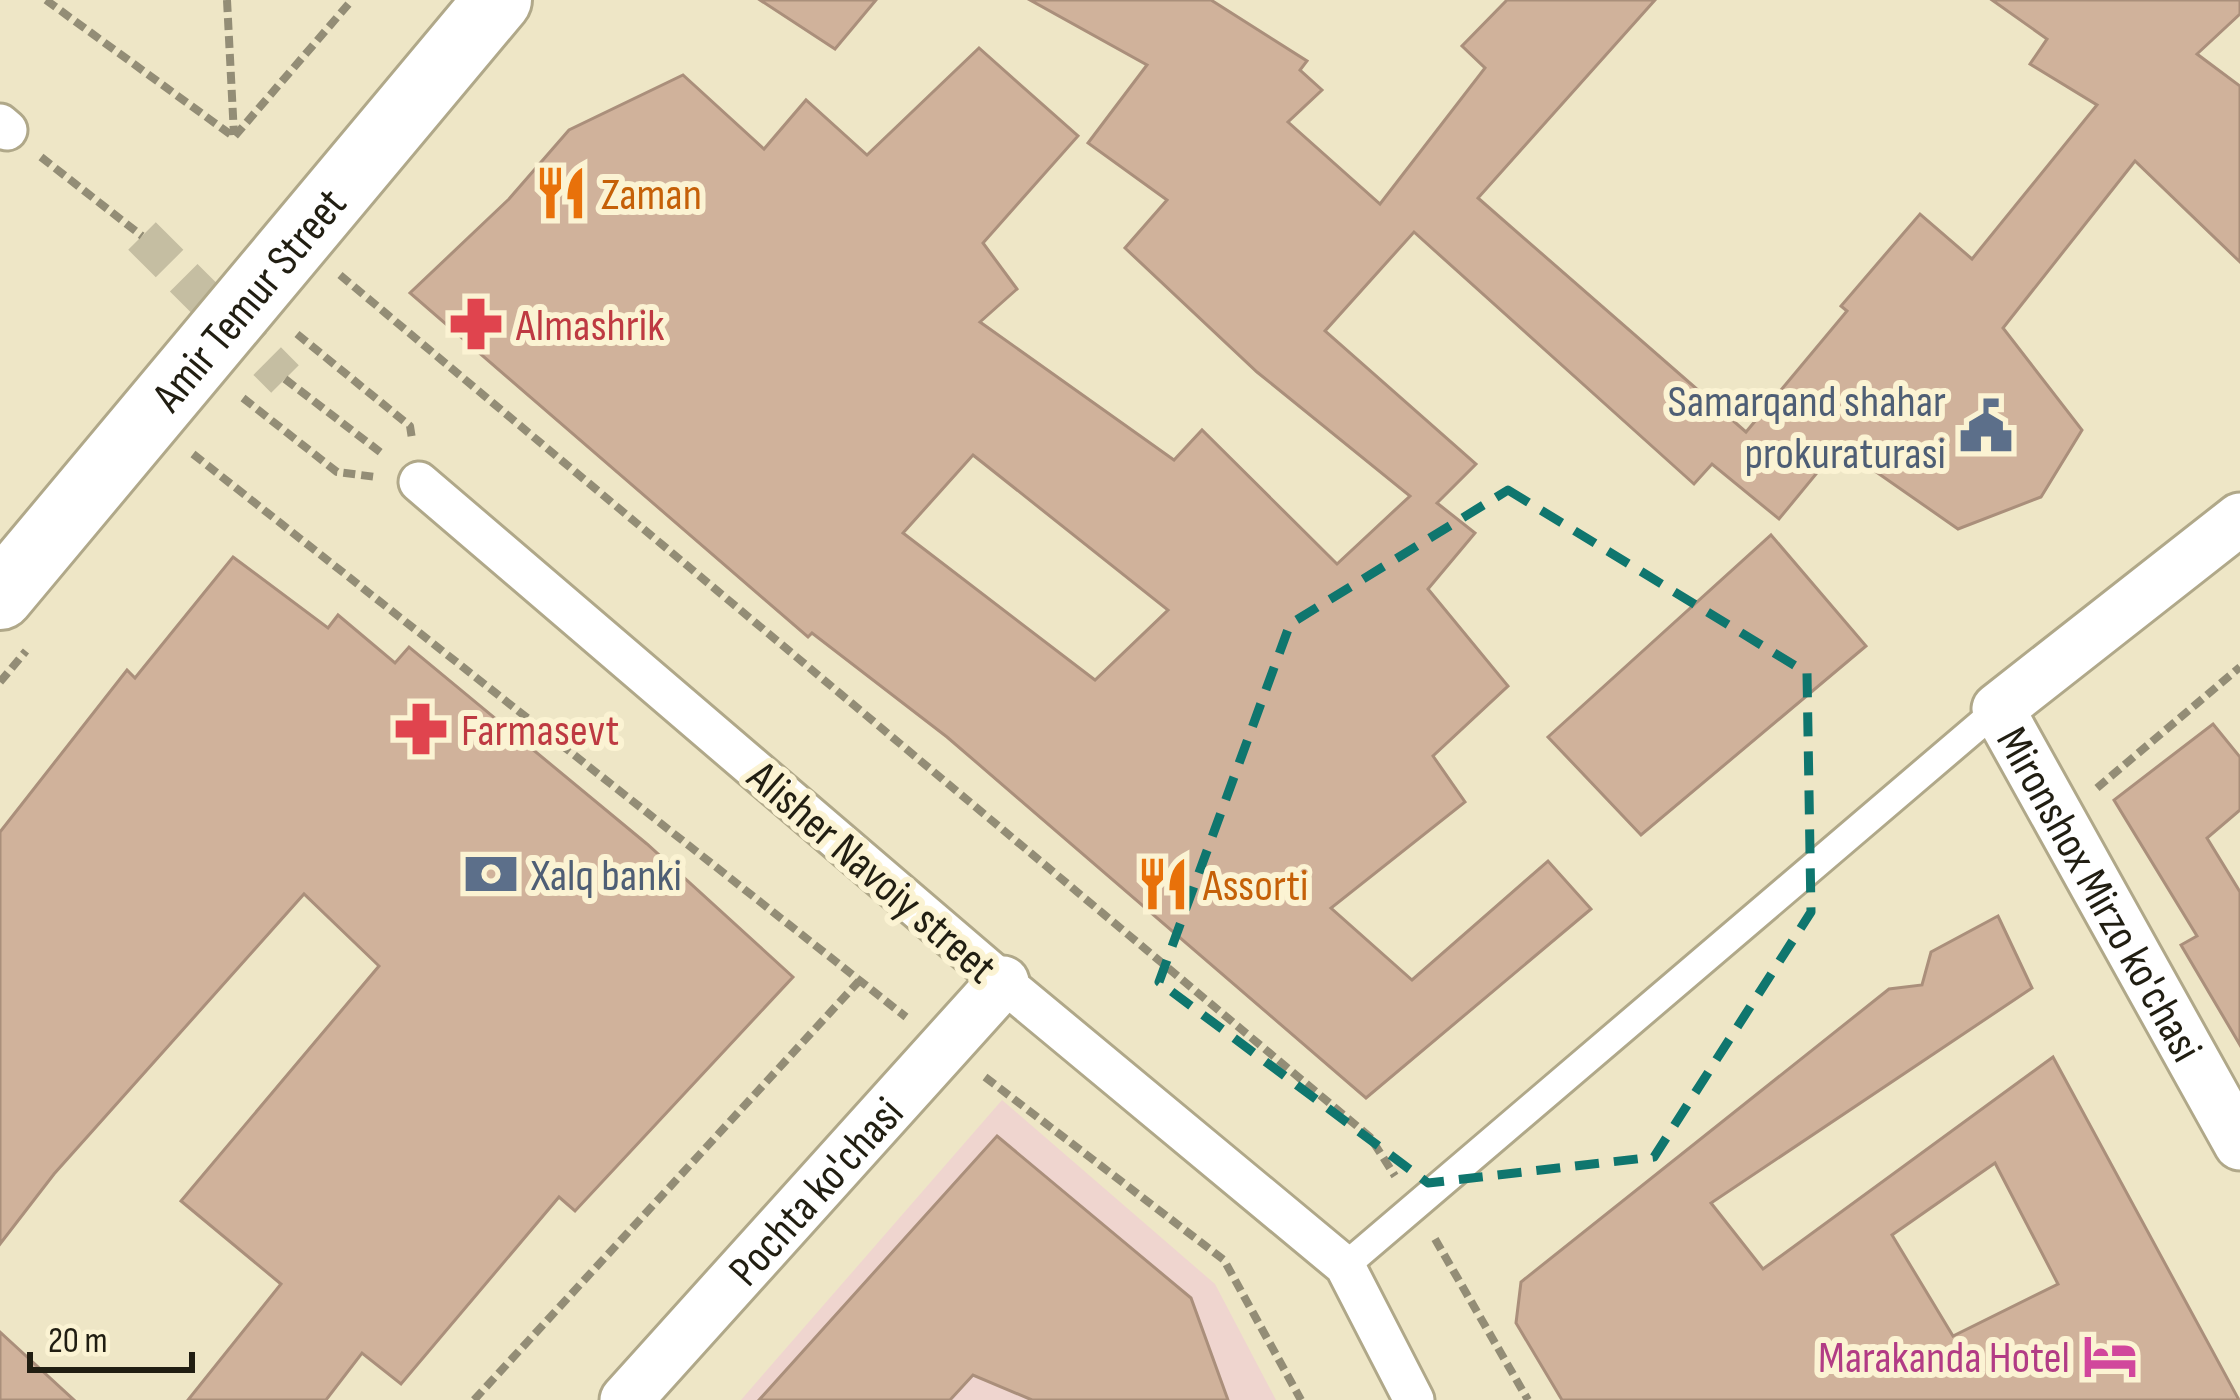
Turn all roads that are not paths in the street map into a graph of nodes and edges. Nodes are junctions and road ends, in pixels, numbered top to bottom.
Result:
1 (498, 0) edge
2 (419, 482) road end
3 (2240, 519) edge
4 (0, 596) edge
5 (1998, 709) junction
6 (1003, 982) junction
7 (2240, 1144) edge
8 (1346, 1266) junction
9 (626, 1400) edge
10 (1414, 1400) edge

1 - 4 main road, Amir Temur Street
2 - 6 street, Alisher Navoiy street
3 - 5 street
5 - 7 street, Mironshox Mirzo ko'chasi
5 - 8 lane
6 - 8 street, Alisher Navoiy street
6 - 9 street, Pochta ko'chasi
8 - 10 street, Alisher Navoiy street

